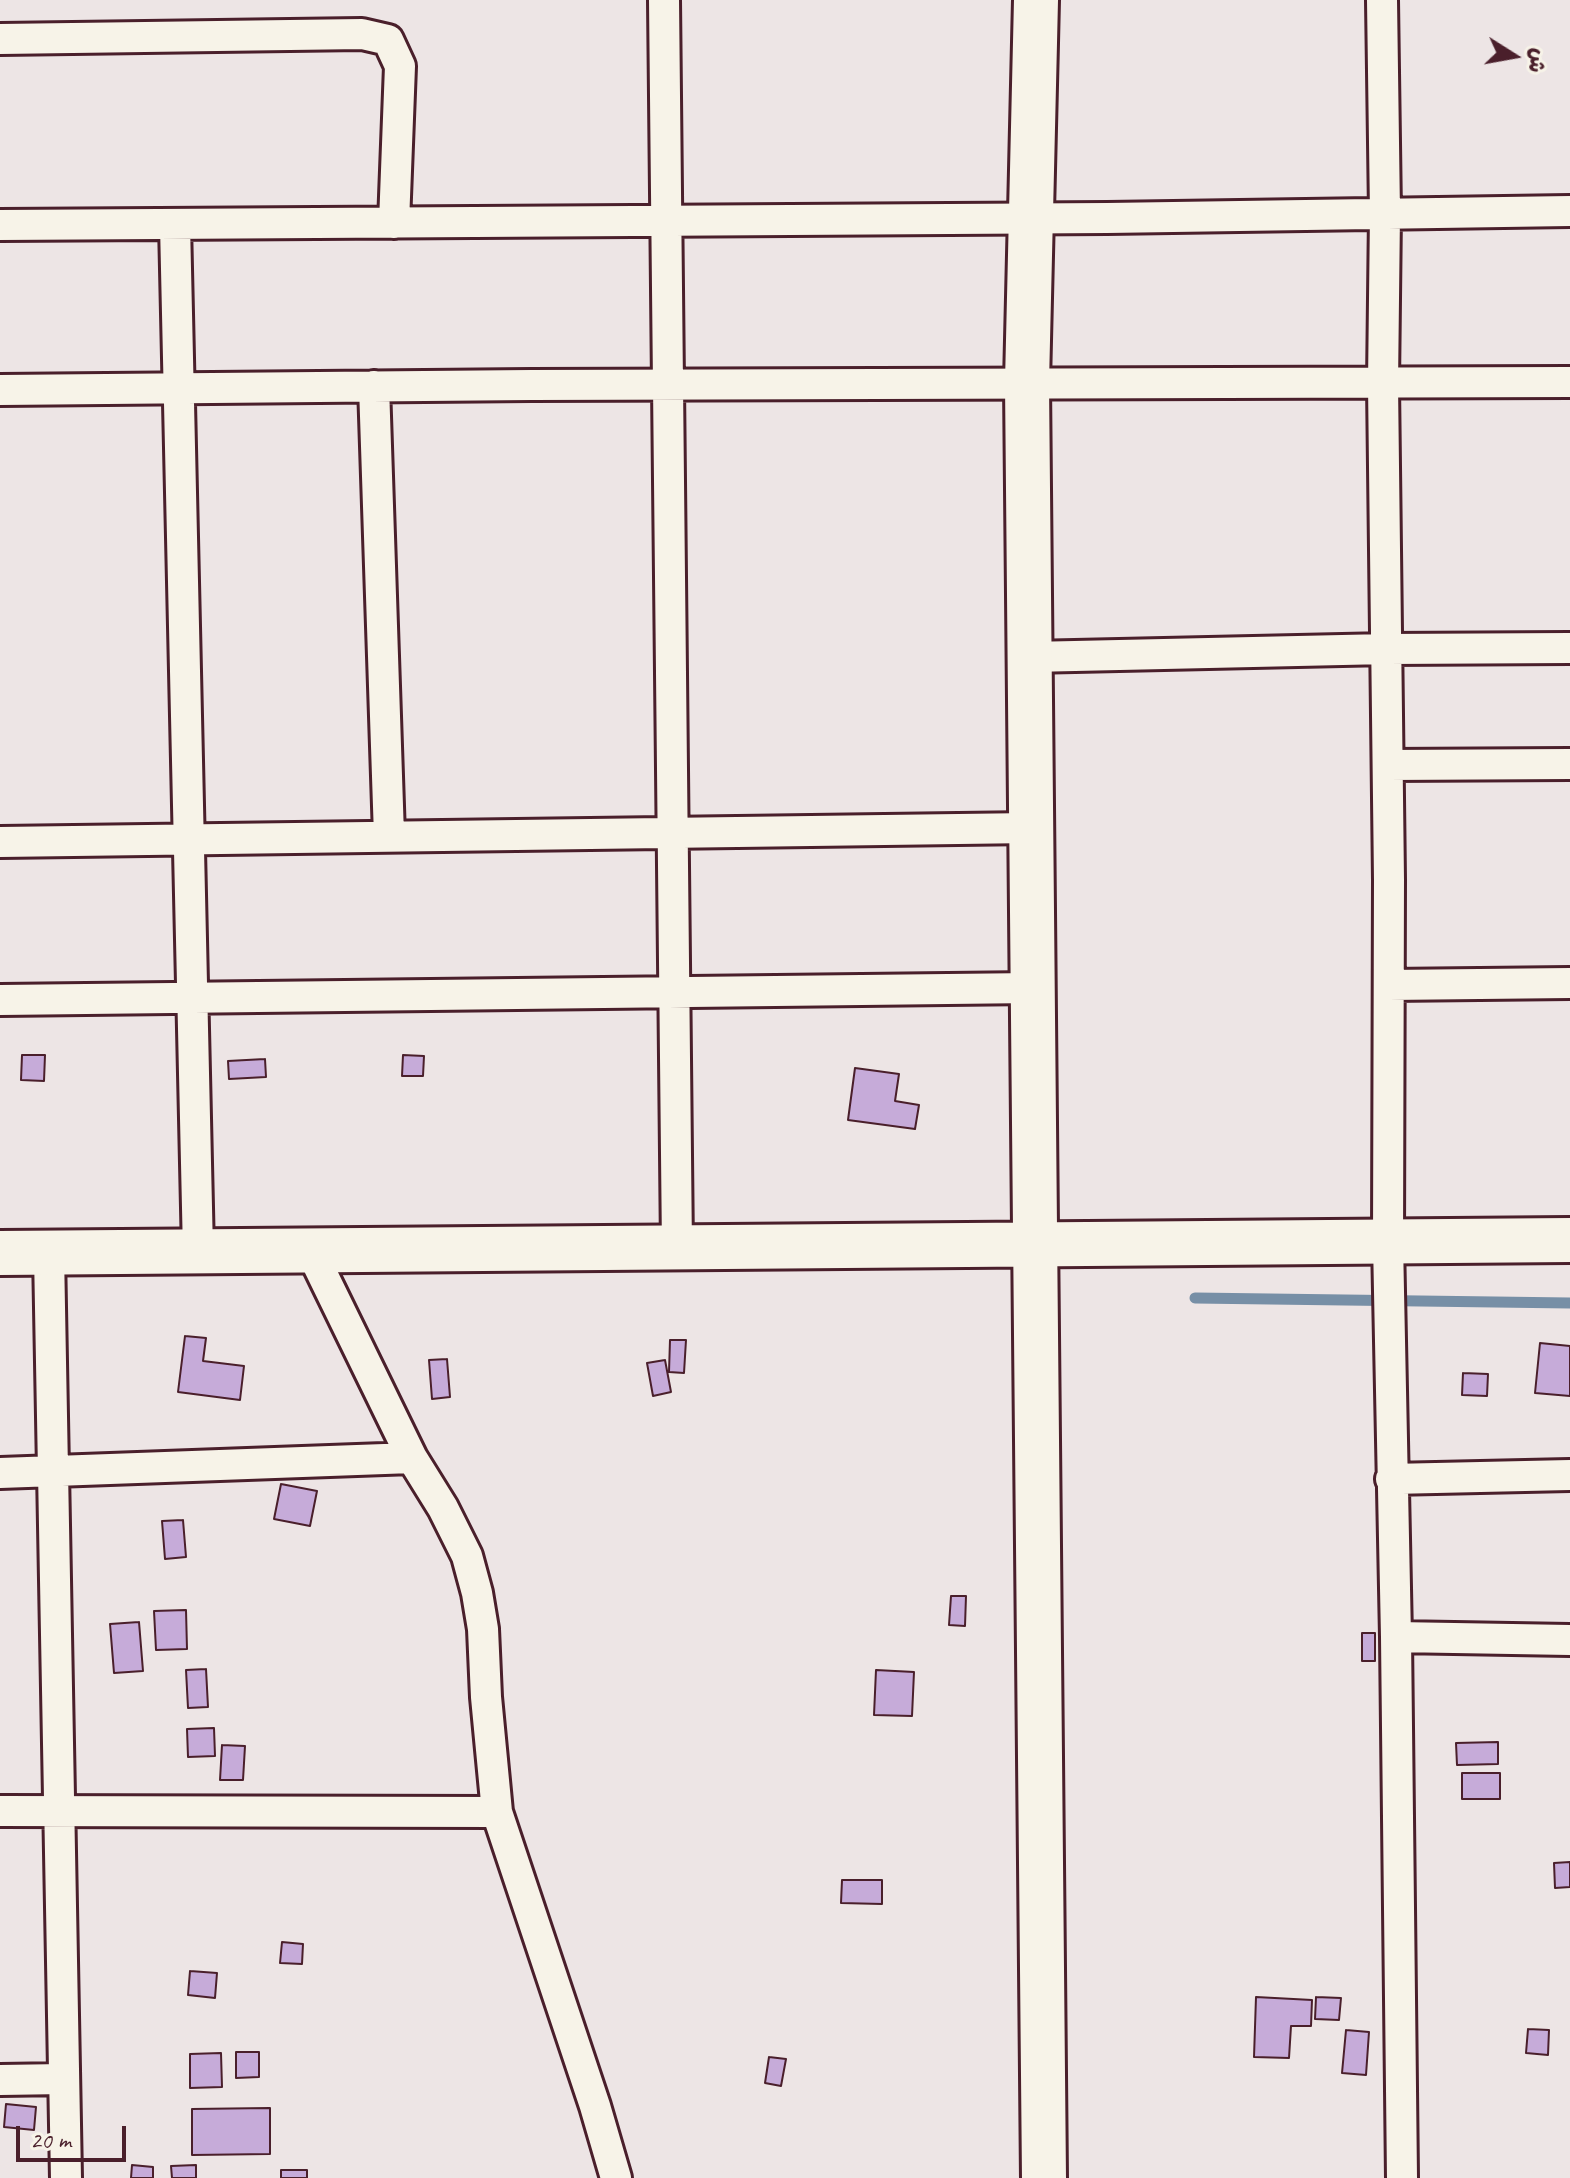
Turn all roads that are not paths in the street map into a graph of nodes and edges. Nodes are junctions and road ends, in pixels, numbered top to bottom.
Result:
1 (664, 0) edge
2 (1036, 0) edge
3 (1382, 0) edge
4 (0, 39) edge
5 (1570, 211) edge
6 (1385, 213) junction
7 (1031, 217) junction
8 (666, 220) junction
9 (394, 223) junction
10 (175, 224) junction
11 (0, 225) edge
12 (1570, 382) edge
13 (1027, 383) junction
14 (1383, 384) junction
15 (668, 385) junction
16 (374, 386) junction
17 (177, 388) junction
18 (0, 390) edge
19 (1570, 648) edge
20 (1387, 649) junction
21 (1030, 657) junction
22 (1570, 764) edge
23 (1388, 765) junction
24 (1032, 828) junction
25 (673, 833) junction
26 (389, 836) junction
27 (189, 840) junction
28 (0, 842) edge
29 (1570, 983) edge
30 (1389, 985) junction
31 (1034, 988) junction
32 (675, 992) junction
33 (192, 997) junction
34 (0, 1000) edge
35 (1570, 1240) edge
36 (1388, 1242) junction
37 (1035, 1245) junction
38 (677, 1248) junction
39 (311, 1251) junction
40 (198, 1252) junction
41 (0, 1253) edge
42 (49, 1253) junction
43 (412, 1458) junction
44 (0, 1473) edge
45 (53, 1473) junction
46 (1570, 1475) edge
47 (1391, 1479) junction
48 (1396, 1637) junction
49 (1570, 1640) edge
50 (0, 1811) edge
51 (60, 1811) junction
52 (497, 1812) junction
53 (64, 2079) junction
54 (0, 2080) edge
55 (66, 2178) edge
56 (616, 2178) edge
57 (1044, 2178) edge
58 (1402, 2178) edge

1 - 8 street
2 - 7 street
3 - 6 street
4 - 9 street
5 - 6 street
6 - 7 street
6 - 14 street
7 - 8 street
7 - 13 street
8 - 9 street
8 - 15 street
9 - 10 street
10 - 11 street
10 - 17 street
12 - 14 street
13 - 14 street
13 - 15 street
13 - 21 street
14 - 20 street
15 - 16 street
15 - 25 street
16 - 17 street
16 - 26 street
17 - 18 street
17 - 27 street
19 - 20 street
20 - 21 street
20 - 23 street
21 - 24 street
22 - 23 street
23 - 30 street
24 - 25 street
24 - 31 street
25 - 26 street
25 - 32 street
26 - 27 street
27 - 28 street
27 - 33 street
29 - 30 street
30 - 36 street
31 - 32 street
31 - 37 street
32 - 33 street
32 - 38 street
33 - 34 street
33 - 40 street
35 - 36 street
36 - 37 street
36 - 47 street
37 - 38 street
37 - 57 street
38 - 39 street
39 - 40 street
39 - 43 street
40 - 42 street
41 - 42 street
42 - 45 street
43 - 45 street
43 - 52 street
44 - 45 street
45 - 51 street
46 - 47 street
47 - 48 street
48 - 49 street
48 - 58 street
50 - 51 street
51 - 52 street
51 - 53 street
52 - 56 street
53 - 54 street
53 - 55 street

